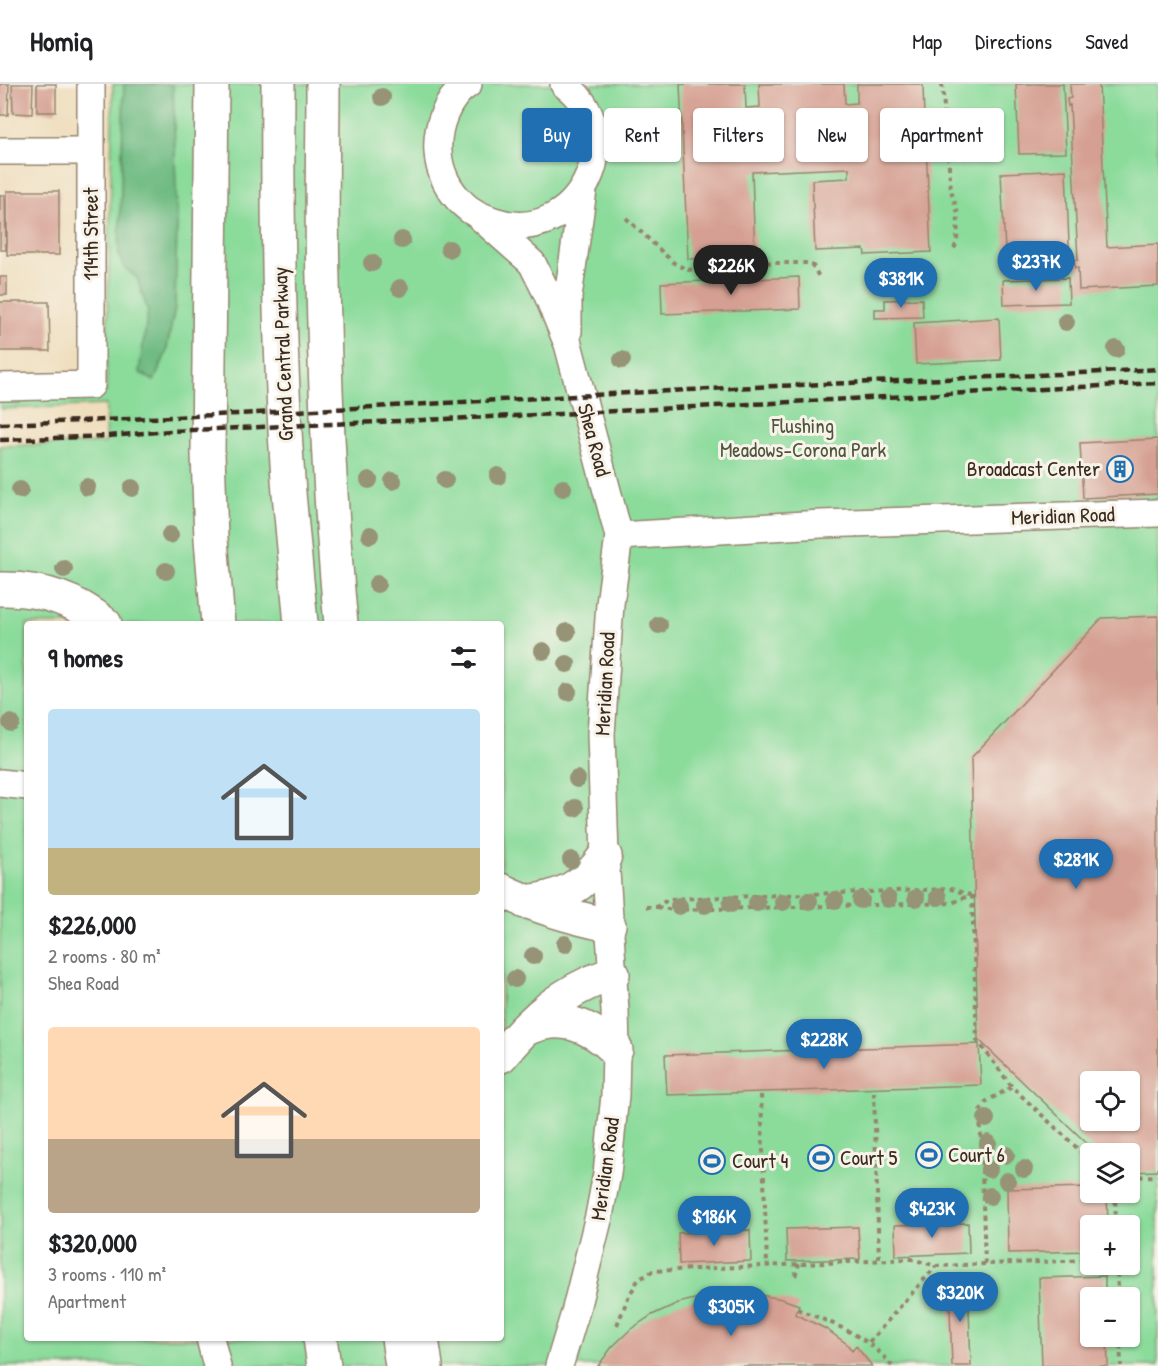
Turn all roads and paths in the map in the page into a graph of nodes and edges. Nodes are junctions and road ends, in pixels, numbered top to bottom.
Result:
1 (91, 84) edge
2 (212, 84) edge
3 (278, 84) edge
4 (323, 84) edge
5 (564, 84) edge
6 (584, 84) edge
7 (942, 84) edge
8 (463, 86) edge
9 (585, 108) edge
10 (588, 108) edge
11 (592, 126) edge
12 (0, 151) edge
13 (90, 151) junction
14 (583, 190) junction
15 (480, 217) junction
16 (626, 218) dead end
17 (954, 249) dead end
18 (819, 277) dead end
19 (568, 344) junction
20 (326, 385) junction
21 (0, 387) edge
22 (1158, 513) edge
23 (619, 536) junction
24 (0, 589) edge
25 (100, 621) edge
26 (218, 621) edge
27 (301, 621) edge
28 (340, 621) edge
29 (358, 621) edge
30 (0, 783) edge
31 (24, 786) edge
32 (605, 856) junction
33 (972, 894) junction
34 (513, 896) edge
35 (646, 907) dead end
36 (656, 907) junction
37 (609, 925) junction
38 (613, 974) junction
39 (523, 1031) junction
40 (616, 1050) junction
41 (504, 1053) edge
42 (1012, 1087) junction
43 (874, 1092) dead end
44 (761, 1095) dead end
45 (1080, 1151) edge
46 (1158, 1176) edge
47 (1140, 1177) edge
48 (879, 1260) junction
49 (1080, 1260) edge
50 (985, 1263) junction
51 (799, 1264) junction
52 (767, 1265) junction
53 (936, 1266) junction
54 (795, 1276) dead end
55 (797, 1309) dead end
56 (617, 1325) dead end
57 (211, 1341) edge
58 (320, 1341) edge
59 (398, 1341) edge
60 (422, 1341) edge
61 (436, 1341) edge
62 (869, 1342) junction
63 (1120, 1347) edge
64 (217, 1366) edge
65 (324, 1366) edge
66 (402, 1366) edge
67 (426, 1366) edge
68 (436, 1366) edge
69 (559, 1366) edge
70 (892, 1366) edge
71 (1121, 1366) edge

1 - 13 street, 114th Street
2 - 26 highway
3 - 27 highway, Grand Central Parkway
4 - 20 highway, Grand Central Parkway
5 - 9 street
6 - 10 street
7 - 17 path
8 - 15 street, Shea Road
11 - 14 street
12 - 13 street
13 - 21 street, 114th Street
14 - 15 street
14 - 19 street, Shea Road
15 - 19 street, Shea Road
16 - 18 path
19 - 23 street, Shea Road
20 - 28 highway, Grand Central Parkway
20 - 29 highway
22 - 23 street, Meridian Road
23 - 32 street, Meridian Road
24 - 25 highway
30 - 31 street
32 - 34 highway
32 - 37 street, Meridian Road
33 - 36 path
33 - 36 path
33 - 42 path
34 - 37 highway
35 - 36 path
37 - 38 street, Meridian Road
38 - 39 highway
38 - 40 street, Meridian Road
39 - 40 highway
39 - 41 highway
40 - 69 street, Meridian Road
42 - 45 path
42 - 50 path
43 - 48 path
44 - 52 path
46 - 47 path
48 - 51 path
48 - 53 path
49 - 50 path
50 - 53 path
51 - 52 path
51 - 54 path
52 - 56 path
53 - 62 path
55 - 62 path
57 - 64 street
58 - 65 highway
59 - 66 highway
60 - 67 highway
61 - 68 highway
62 - 70 path
63 - 71 path

